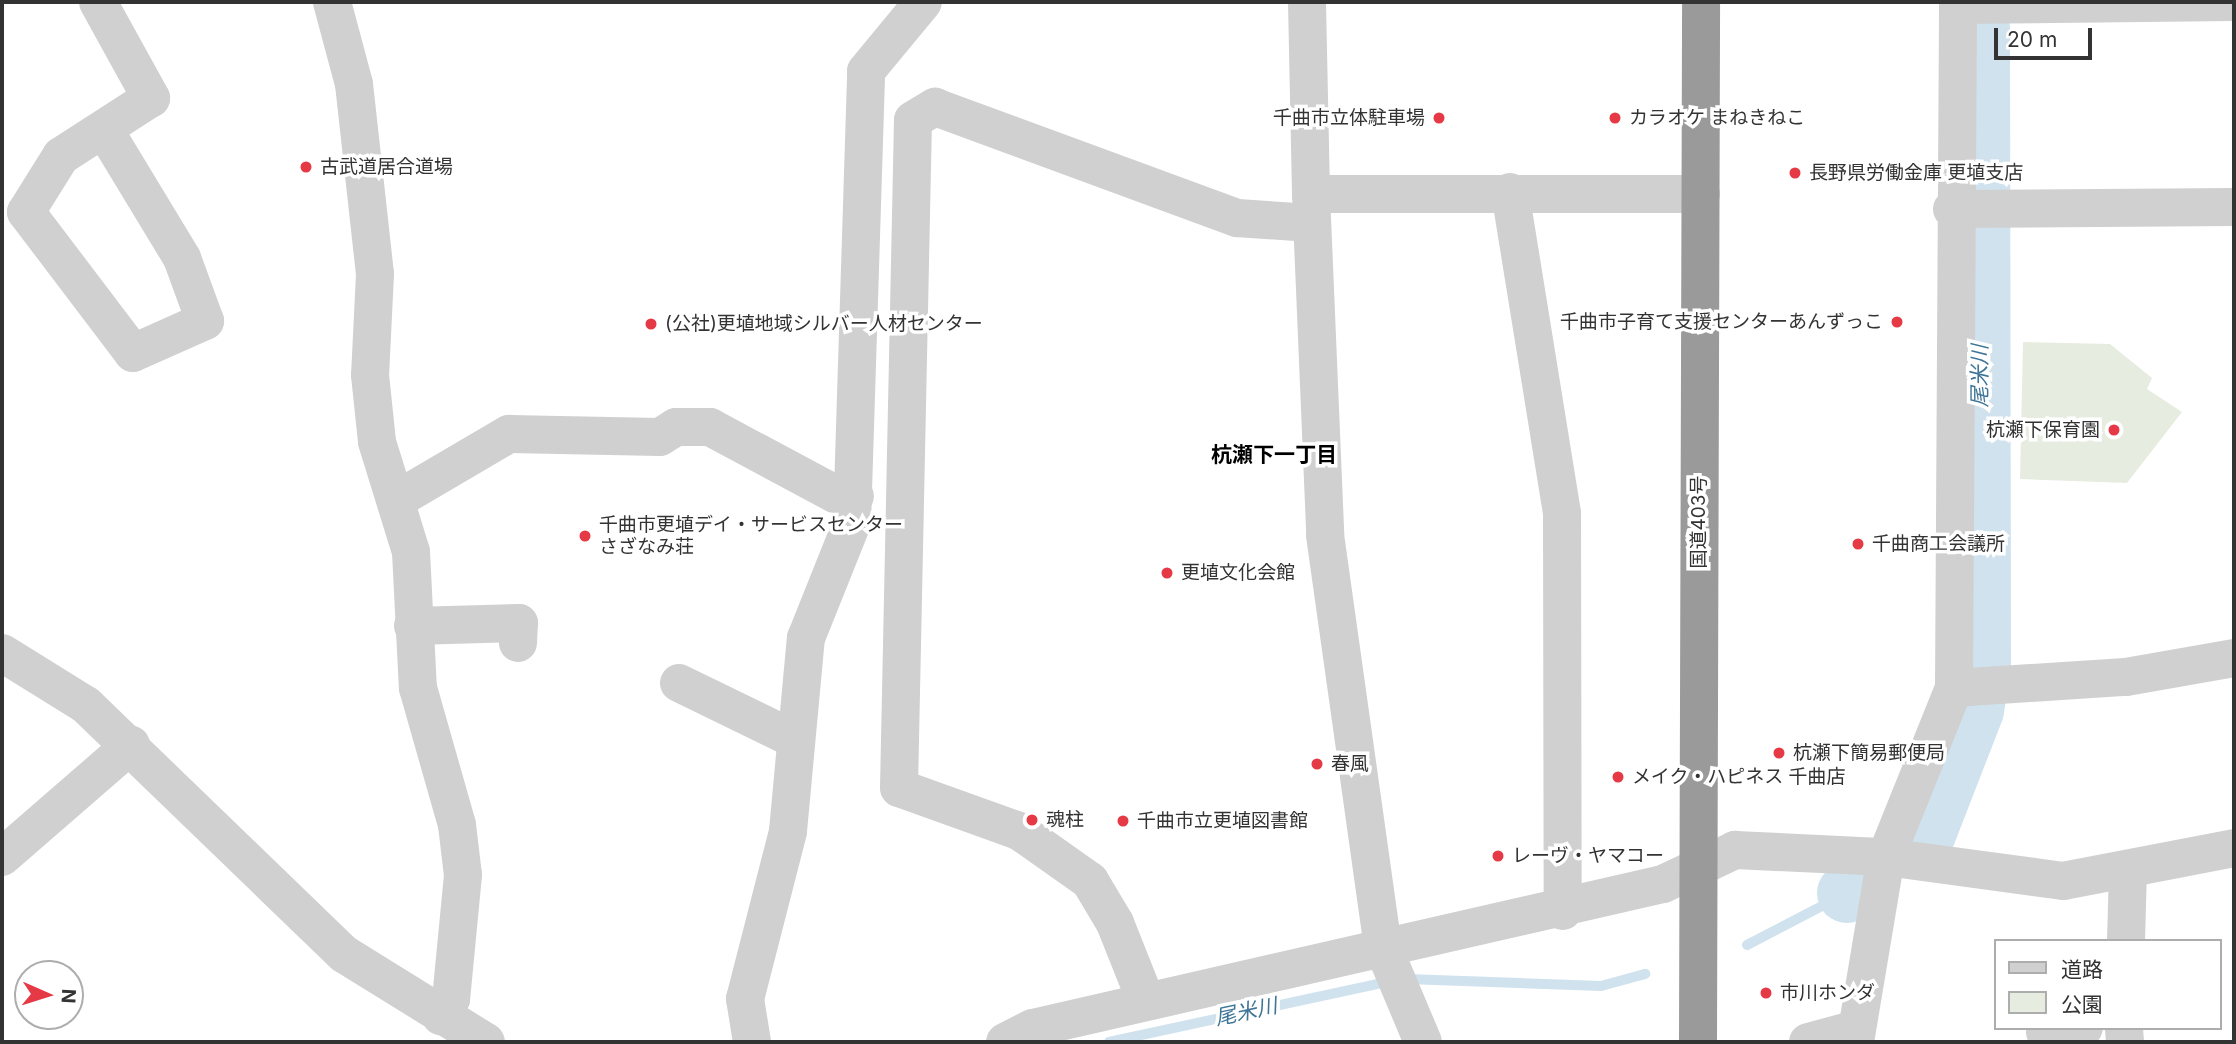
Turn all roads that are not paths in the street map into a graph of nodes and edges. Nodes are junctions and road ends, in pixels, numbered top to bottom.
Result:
1 (98, 2) edge
2 (332, 2) edge
3 (923, 2) edge
4 (1307, 2) edge
5 (1701, 2) edge
6 (2234, 2) edge
7 (1981, 3) edge
8 (105, 131) junction
9 (1510, 192) junction
10 (1701, 194) junction
11 (2234, 206) edge
12 (1311, 209) junction
13 (1971, 210) junction
14 (855, 496) junction
15 (398, 499) junction
16 (413, 626) junction
17 (518, 643) dead end
18 (2, 653) edge
19 (2234, 658) edge
20 (679, 683) dead end
21 (1970, 689) junction
22 (796, 740) junction
23 (131, 745) junction
24 (2234, 848) edge
25 (2, 857) edge
26 (1886, 857) junction
27 (1696, 868) junction
28 (2128, 869) junction
29 (1563, 911) junction
30 (2126, 939) edge
31 (1382, 947) junction
32 (1146, 1001) junction
33 (441, 1016) junction
34 (2064, 1030) edge
35 (2045, 1032) dead end
36 (1854, 1036) edge
37 (1024, 1037) edge
38 (486, 1042) edge
39 (752, 1042) edge
40 (1423, 1042) edge
41 (1698, 1042) edge
42 (1808, 1042) edge

1 - 8 street
2 - 15 street
3 - 14 street
4 - 12 street
5 - 10 highway, 国道403号
6 - 7 street
7 - 13 street
8 - 8 street
9 - 10 street
9 - 12 street
9 - 29 street
10 - 27 highway, 国道403号
11 - 13 street
12 - 31 street
12 - 32 street
13 - 21 street
14 - 15 street
14 - 22 street
15 - 16 street
16 - 17 street
16 - 33 street
18 - 23 street
19 - 21 street
20 - 22 street
21 - 26 street
22 - 39 street
23 - 25 street
23 - 33 street
24 - 28 street
26 - 27 street
26 - 28 street
26 - 36 street
27 - 29 street
27 - 41 highway, 国道403号
28 - 30 street
29 - 31 street
31 - 32 street
31 - 40 street
32 - 37 street
33 - 38 street
34 - 35 street
36 - 42 street

